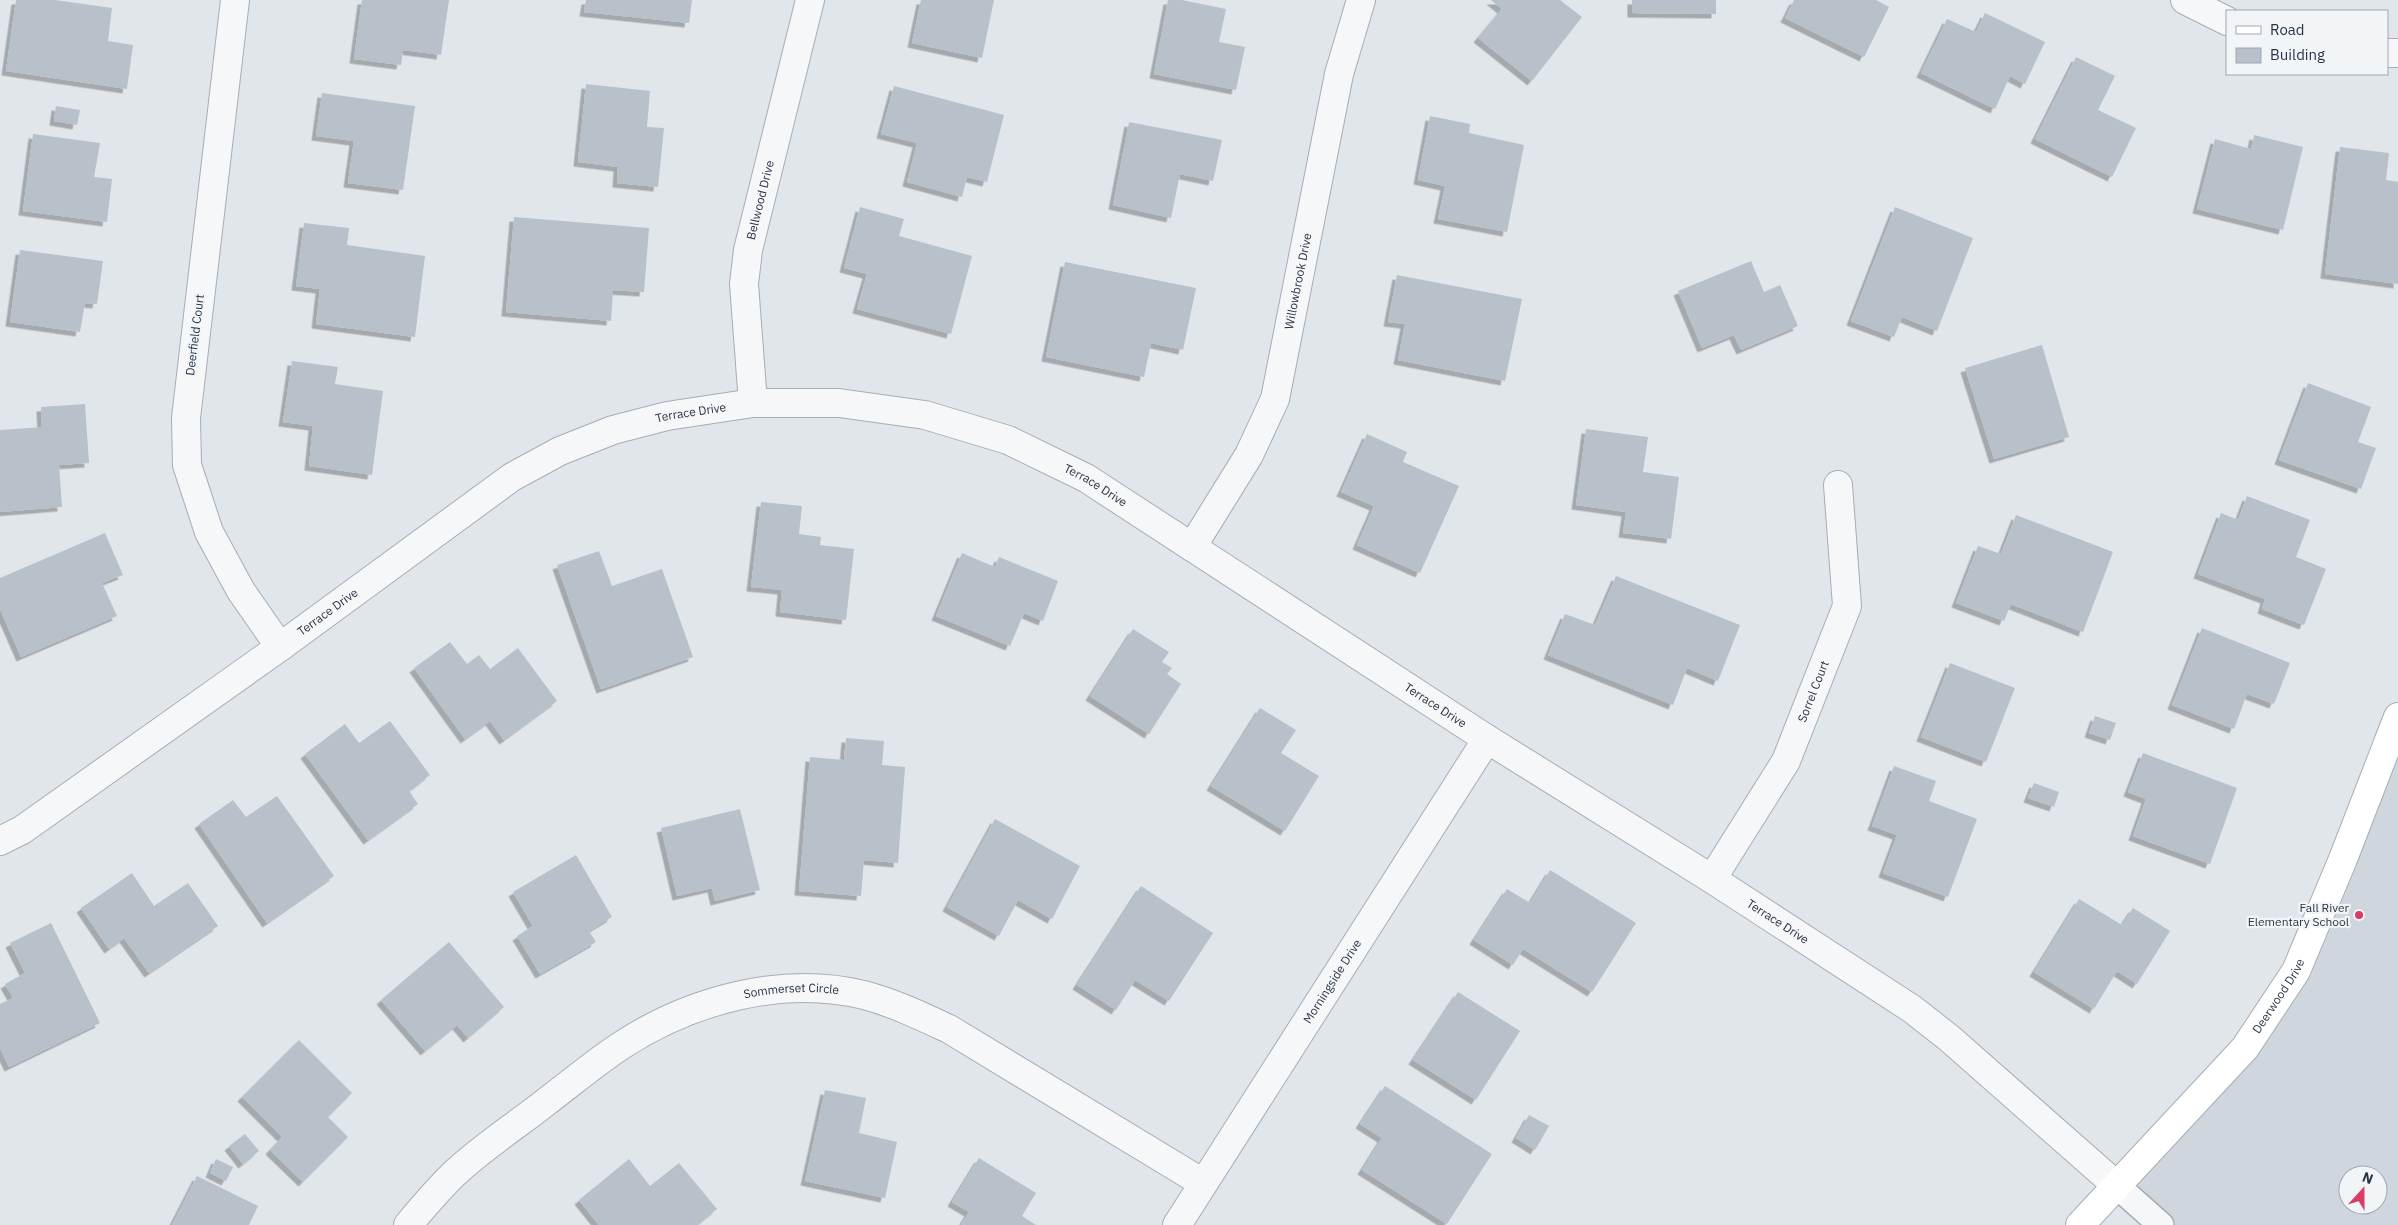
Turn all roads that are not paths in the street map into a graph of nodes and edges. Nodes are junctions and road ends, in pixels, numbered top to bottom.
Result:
1 (235, 0) edge
2 (810, 0) edge
3 (1361, 0) edge
4 (2185, 0) edge
5 (2226, 20) edge
6 (753, 403) junction
7 (1838, 485) dead end
8 (1192, 547) junction
9 (280, 647) junction
10 (2398, 717) edge
11 (1487, 739) junction
12 (0, 841) edge
13 (1712, 879) junction
14 (1203, 1183) junction
15 (2116, 1185) junction
16 (408, 1225) edge
17 (1177, 1225) edge
18 (2080, 1225) edge
19 (2160, 1225) edge

1 - 9 street, Deerfield Court
2 - 6 street, Bellwood Drive
3 - 8 street, Willowbrook Drive
4 - 5 street
6 - 8 street, Terrace Drive
6 - 9 street, Terrace Drive
7 - 13 street, Sorrel Court
8 - 11 street, Terrace Drive
9 - 12 street, Terrace Drive
10 - 15 street, Deerwood Drive
11 - 13 street, Terrace Drive
11 - 14 street, Morningside Drive
13 - 15 street, Terrace Drive
14 - 16 street, Sommerset Circle
14 - 17 street, Morningside Drive
15 - 18 street, Deerwood Drive
15 - 19 lane

